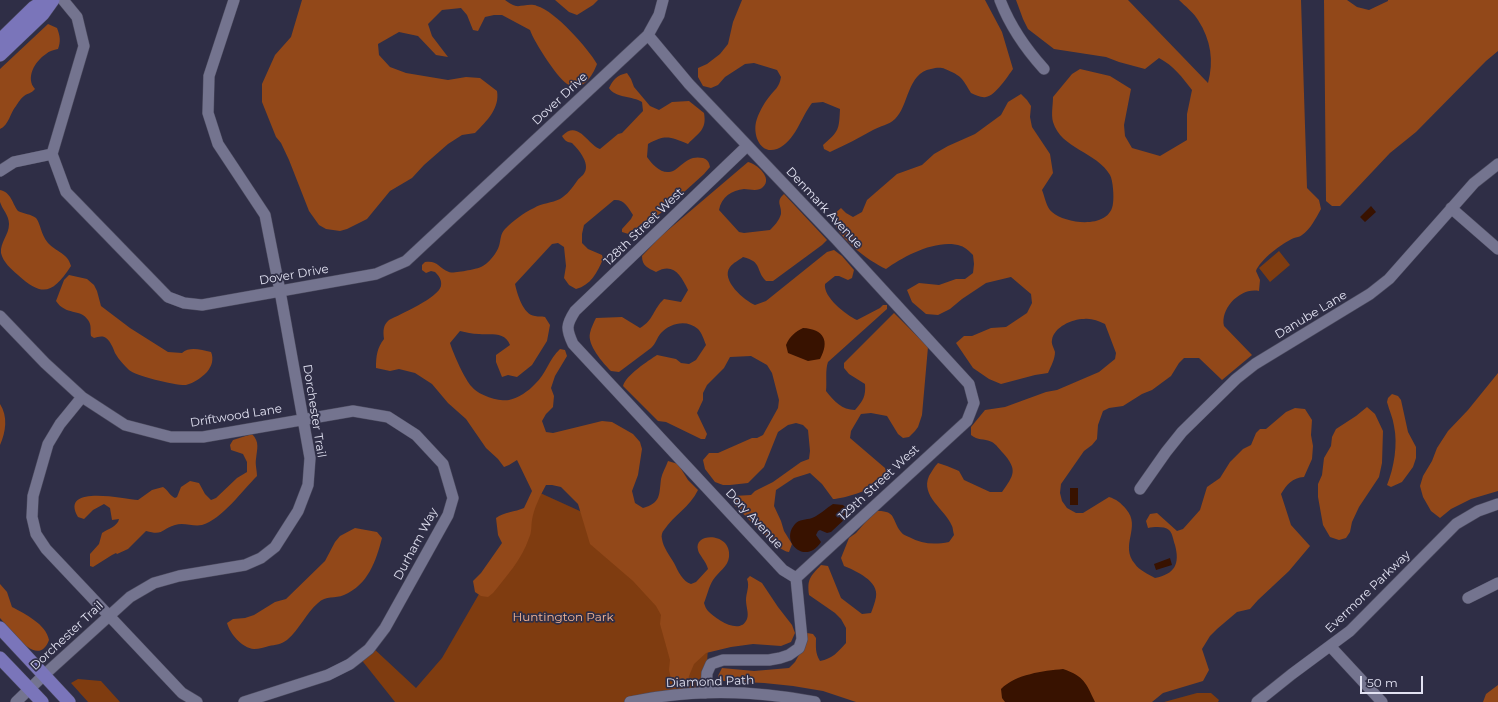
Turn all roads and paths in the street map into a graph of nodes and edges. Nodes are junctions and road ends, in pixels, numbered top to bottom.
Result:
1 (46, 0) edge
2 (53, 0) edge
3 (63, 0) edge
4 (234, 0) edge
5 (663, 0) edge
6 (1000, 0) edge
7 (648, 35) junction
8 (0, 40) edge
9 (0, 55) edge
10 (1044, 69) dead end
11 (747, 146) junction
12 (52, 154) junction
13 (1498, 164) edge
14 (0, 170) edge
15 (1451, 208) junction
16 (1498, 248) edge
17 (280, 291) junction
18 (0, 316) edge
19 (568, 332) joint
20 (82, 397) junction
21 (974, 402) joint
22 (303, 418) junction
23 (1140, 489) dead end
24 (1498, 504) edge
25 (796, 578) junction
26 (1498, 584) edge
27 (1468, 598) dead end
28 (109, 616) junction
29 (0, 628) edge
30 (1330, 646) junction
31 (0, 658) edge
32 (44, 674) junction
33 (29, 689) junction
34 (706, 693) junction
35 (16, 702) edge
36 (42, 702) edge
37 (70, 702) edge
38 (197, 702) edge
39 (244, 702) edge
40 (630, 702) edge
41 (814, 702) edge
42 (1257, 702) edge
43 (1382, 702) edge

1 - 8 main road
2 - 9 main road
3 - 12 street
4 - 17 street, Dorchester Trail
5 - 7 street, Dover Drive
6 - 10 street
7 - 11 street, Denmark Avenue
7 - 17 street, Dover Drive
11 - 19 street, 128th Street West
11 - 21 street, Denmark Avenue
12 - 14 street
12 - 17 street, Dover Drive
13 - 15 street, Danube Lane
15 - 16 street
15 - 23 street, Danube Lane
17 - 22 street, Dorchester Trail
18 - 20 street, Driftwood Lane
19 - 25 street, Dory Avenue
20 - 22 street, Driftwood Lane
20 - 28 street
21 - 25 street, 129th Street West
22 - 28 street, Dorchester Trail
22 - 39 street, Durham Way
24 - 30 street, Evermore Parkway
25 - 34 street
26 - 27 street
28 - 32 street, Dorchester Trail
28 - 38 street
29 - 32 main road
30 - 42 street, Evermore Parkway
30 - 43 street
31 - 33 main road
32 - 33 street, Dorchester Trail
32 - 37 main road
33 - 35 street, Dorchester Trail
33 - 36 main road
34 - 40 street, Diamond Path
34 - 41 street, Diamond Path

